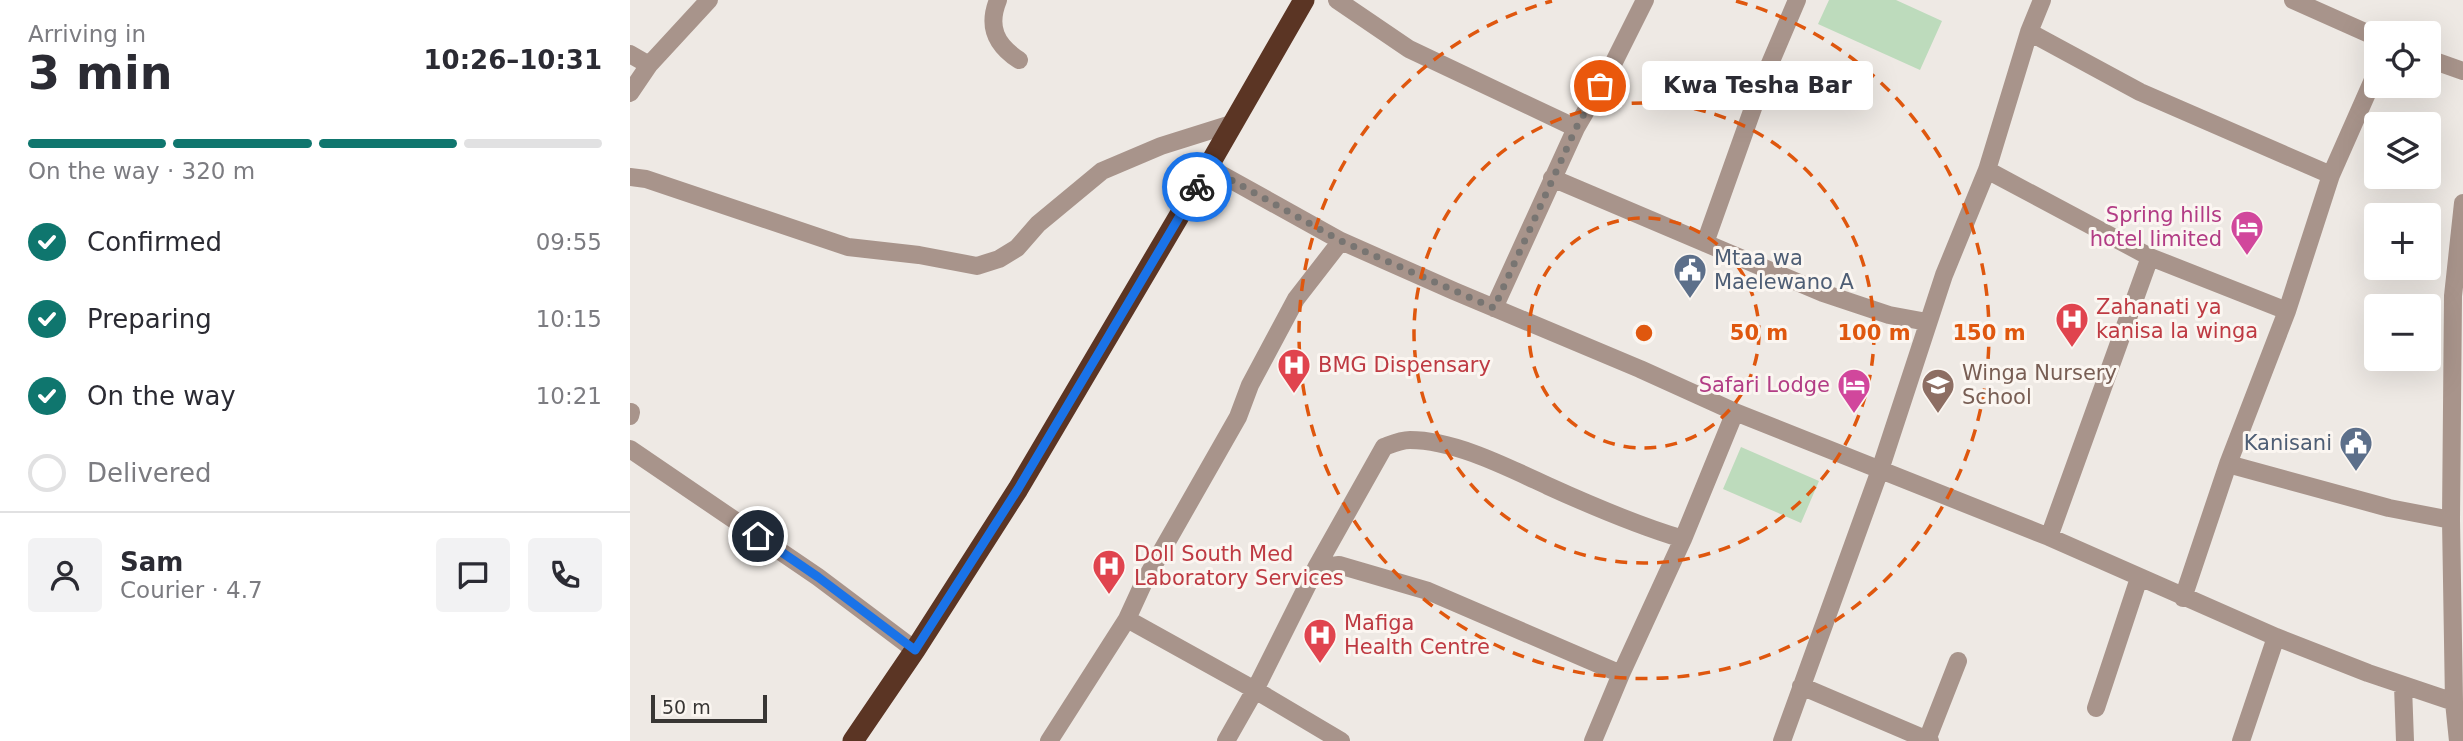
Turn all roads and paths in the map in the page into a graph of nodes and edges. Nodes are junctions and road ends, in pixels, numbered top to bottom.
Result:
1 (709, 0) edge
2 (998, 0) edge
3 (1304, 0) edge
4 (1337, 0) edge
5 (1797, 0) edge
6 (2042, 0) edge
7 (1642, 1) edge
8 (2296, 1) edge
9 (2029, 32) junction
10 (2364, 32) edge
11 (630, 54) edge
12 (1019, 60) dead end
13 (2441, 63) edge
14 (649, 65) junction
15 (2463, 71) edge
16 (630, 93) edge
17 (2365, 98) edge
18 (1231, 124) junction
19 (1576, 128) junction
20 (1208, 167) junction
21 (1987, 170) junction
22 (2331, 175) junction
23 (630, 177) edge
24 (1552, 178) junction
25 (2463, 203) edge
26 (2461, 225) edge
27 (1341, 241) junction
28 (1705, 243) junction
29 (2150, 257) junction
30 (1494, 308) junction
31 (2287, 311) junction
32 (1927, 322) junction
33 (1735, 412) junction
34 (2457, 419) edge
35 (630, 449) edge
36 (2228, 464) junction
37 (1880, 470) junction
38 (2451, 520) junction
39 (2049, 537) junction
40 (1684, 539) junction
41 (1316, 568) junction
42 (2139, 578) junction
43 (2458, 587) edge
44 (2183, 598) junction
45 (1127, 619) junction
46 (2276, 637) junction
47 (915, 650) junction
48 (1958, 661) dead end
49 (1620, 674) junction
50 (1801, 686) junction
51 (2403, 686) junction
52 (1255, 690) junction
53 (2454, 702) junction
54 (2096, 708) dead end
55 (1929, 740) edge
56 (853, 741) edge
57 (1049, 741) edge
58 (1226, 741) edge
59 (1341, 741) edge
60 (1593, 741) edge
61 (1782, 741) edge
62 (2241, 741) edge
63 (2405, 741) edge
64 (2458, 741) edge

1 - 14 street
2 - 12 street
3 - 18 highway
4 - 19 street
5 - 28 street
6 - 9 street
7 - 19 street
8 - 10 street
9 - 21 street
9 - 22 street
11 - 14 street
13 - 15 street
14 - 16 street
17 - 22 street
18 - 20 highway
18 - 23 street
19 - 24 street
20 - 27 street
20 - 47 highway
21 - 29 street
21 - 32 street
22 - 31 street
24 - 28 street
24 - 30 street
25 - 26 street
26 - 34 street
27 - 30 street
27 - 45 street
28 - 32 street
29 - 31 street
29 - 39 street
30 - 33 street
31 - 36 street
32 - 37 street
33 - 37 street
33 - 40 street
34 - 38 street
35 - 47 street
36 - 38 street
36 - 44 street
37 - 39 street
37 - 50 street
38 - 43 street
39 - 42 street
40 - 41 street
40 - 49 street
41 - 49 street
41 - 52 street
42 - 44 street
42 - 54 street
43 - 53 street
44 - 46 street
45 - 52 street
45 - 57 street
46 - 51 street
46 - 62 street
47 - 56 highway
48 - 55 street
49 - 60 street
50 - 55 street
50 - 61 street
51 - 53 street
51 - 63 street
52 - 58 street
52 - 59 street
53 - 64 street

